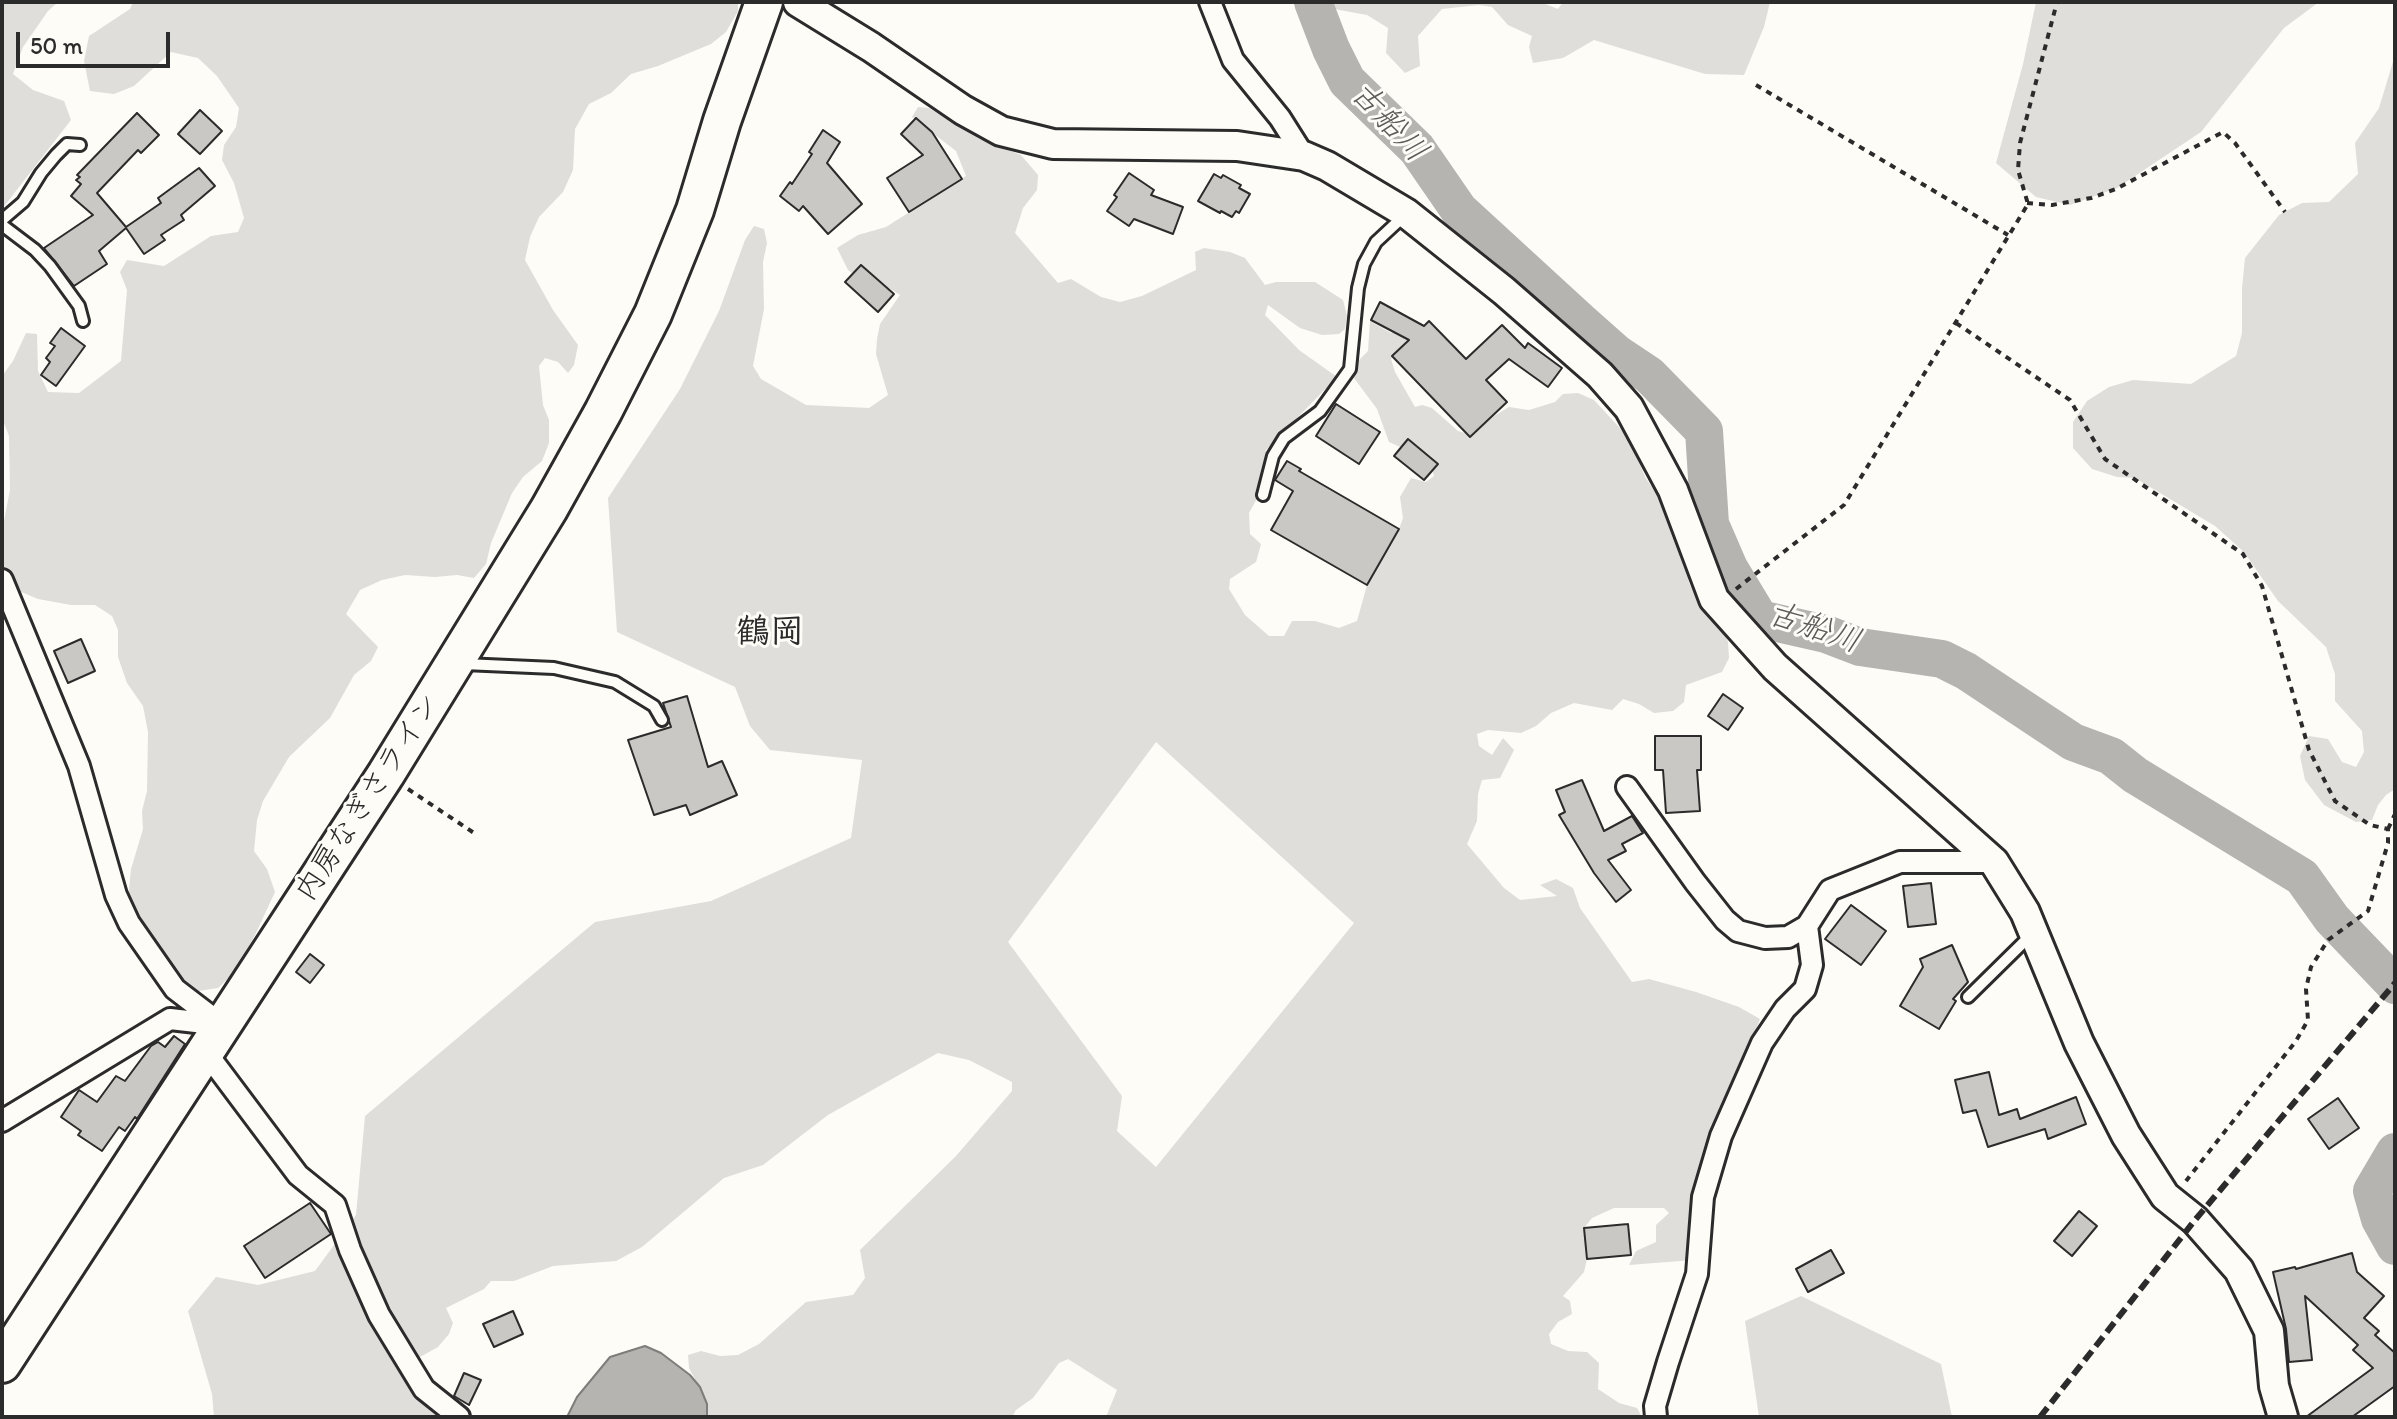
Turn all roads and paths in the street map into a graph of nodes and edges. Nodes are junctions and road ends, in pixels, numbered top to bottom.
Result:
1 (764, 2) edge
2 (787, 2) edge
3 (798, 2) edge
4 (1210, 2) edge
5 (2057, 2) edge
6 (1756, 85) dead end
7 (80, 145) dead end
8 (1304, 156) junction
9 (2027, 203) junction
10 (695, 210) junction
11 (2285, 212) dead end
12 (1406, 213) junction
13 (2, 222) edge
14 (2008, 235) junction
15 (83, 321) dead end
16 (1956, 323) junction
17 (1263, 495) dead end
18 (2, 580) edge
19 (1732, 593) dead end
20 (454, 664) junction
21 (662, 720) dead end
22 (386, 774) junction
23 (1627, 787) dead end
24 (2395, 814) edge
25 (2388, 829) junction
26 (474, 833) dead end
27 (1994, 862) junction
28 (1807, 926) junction
29 (2033, 933) junction
30 (1968, 997) dead end
31 (214, 1038) junction
32 (2, 1121) edge
33 (2171, 1200) junction
34 (2, 1364) edge
35 (459, 1417) edge
36 (1656, 1417) edge
37 (2283, 1417) edge

1 - 10 highway, 内房なぎさライン
2 - 10 highway, 内房なぎさライン
3 - 8 street
4 - 8 street
5 - 9 path
6 - 14 path
7 - 13 lane
8 - 12 street
9 - 11 path
9 - 14 path
10 - 20 highway, 内房なぎさライン
12 - 17 lane
12 - 27 street
13 - 15 lane
14 - 16 path
16 - 19 path
16 - 25 path
18 - 31 street
20 - 21 lane
20 - 22 highway, 内房なぎさライン
22 - 26 path
22 - 31 highway, 内房なぎさライン
23 - 28 street
24 - 25 path
25 - 33 path
27 - 28 street
27 - 29 street
28 - 36 street
29 - 30 lane
29 - 33 street
31 - 32 street
31 - 34 highway, 内房なぎさライン
31 - 35 street
33 - 37 street

